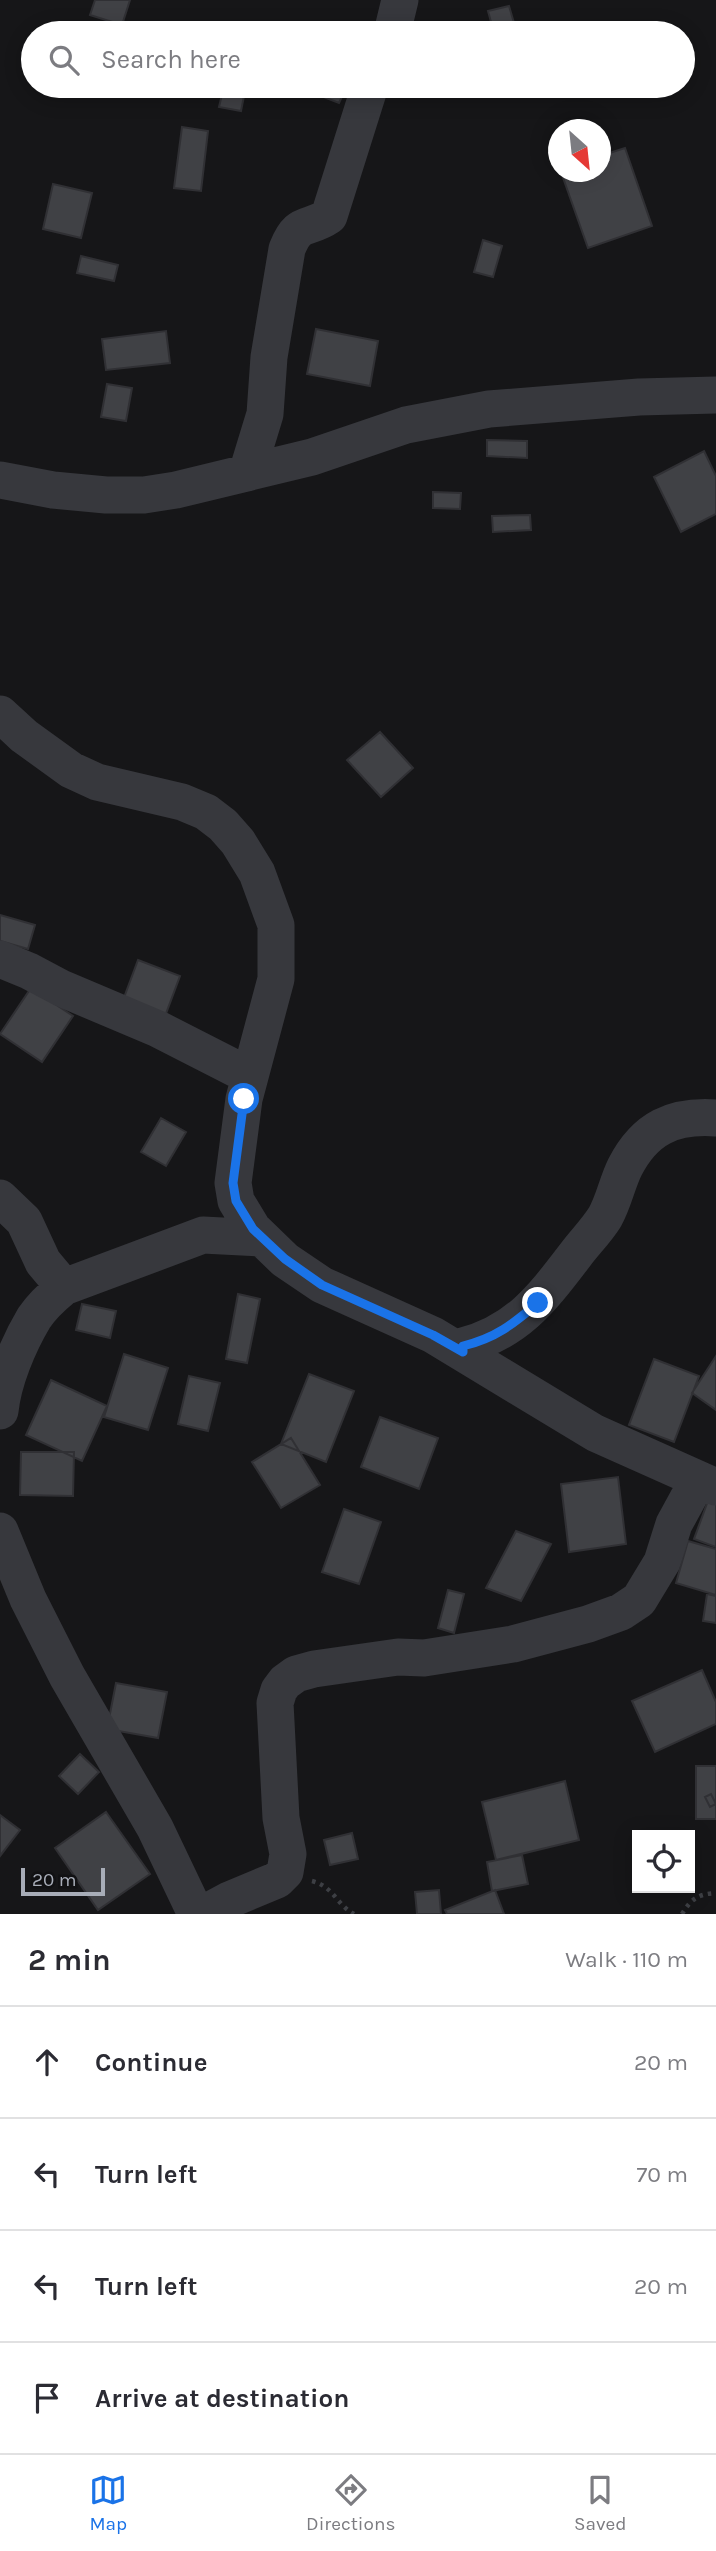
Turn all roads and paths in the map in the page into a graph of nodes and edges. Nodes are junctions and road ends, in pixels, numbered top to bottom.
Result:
1 (400, 0) edge
2 (394, 21) edge
3 (365, 98) edge
4 (716, 395) edge
5 (247, 473) junction
6 (0, 480) edge
7 (0, 714) edge
8 (0, 959) edge
9 (250, 1076) junction
10 (716, 1118) edge
11 (0, 1198) edge
12 (262, 1238) junction
13 (64, 1287) junction
14 (463, 1352) junction
15 (0, 1401) edge
16 (707, 1484) edge
17 (0, 1531) edge
18 (283, 1875) junction
19 (716, 1893) edge
20 (209, 1912) edge
21 (354, 1914) edge
22 (682, 1914) edge

1 - 2 street
3 - 5 street
4 - 5 street
5 - 6 street
7 - 9 street
8 - 9 street
9 - 12 street
10 - 14 street
11 - 13 street
12 - 13 street
12 - 14 street
13 - 15 street
14 - 16 street
16 - 18 street
17 - 20 street
18 - 20 street
18 - 21 path
19 - 22 path

